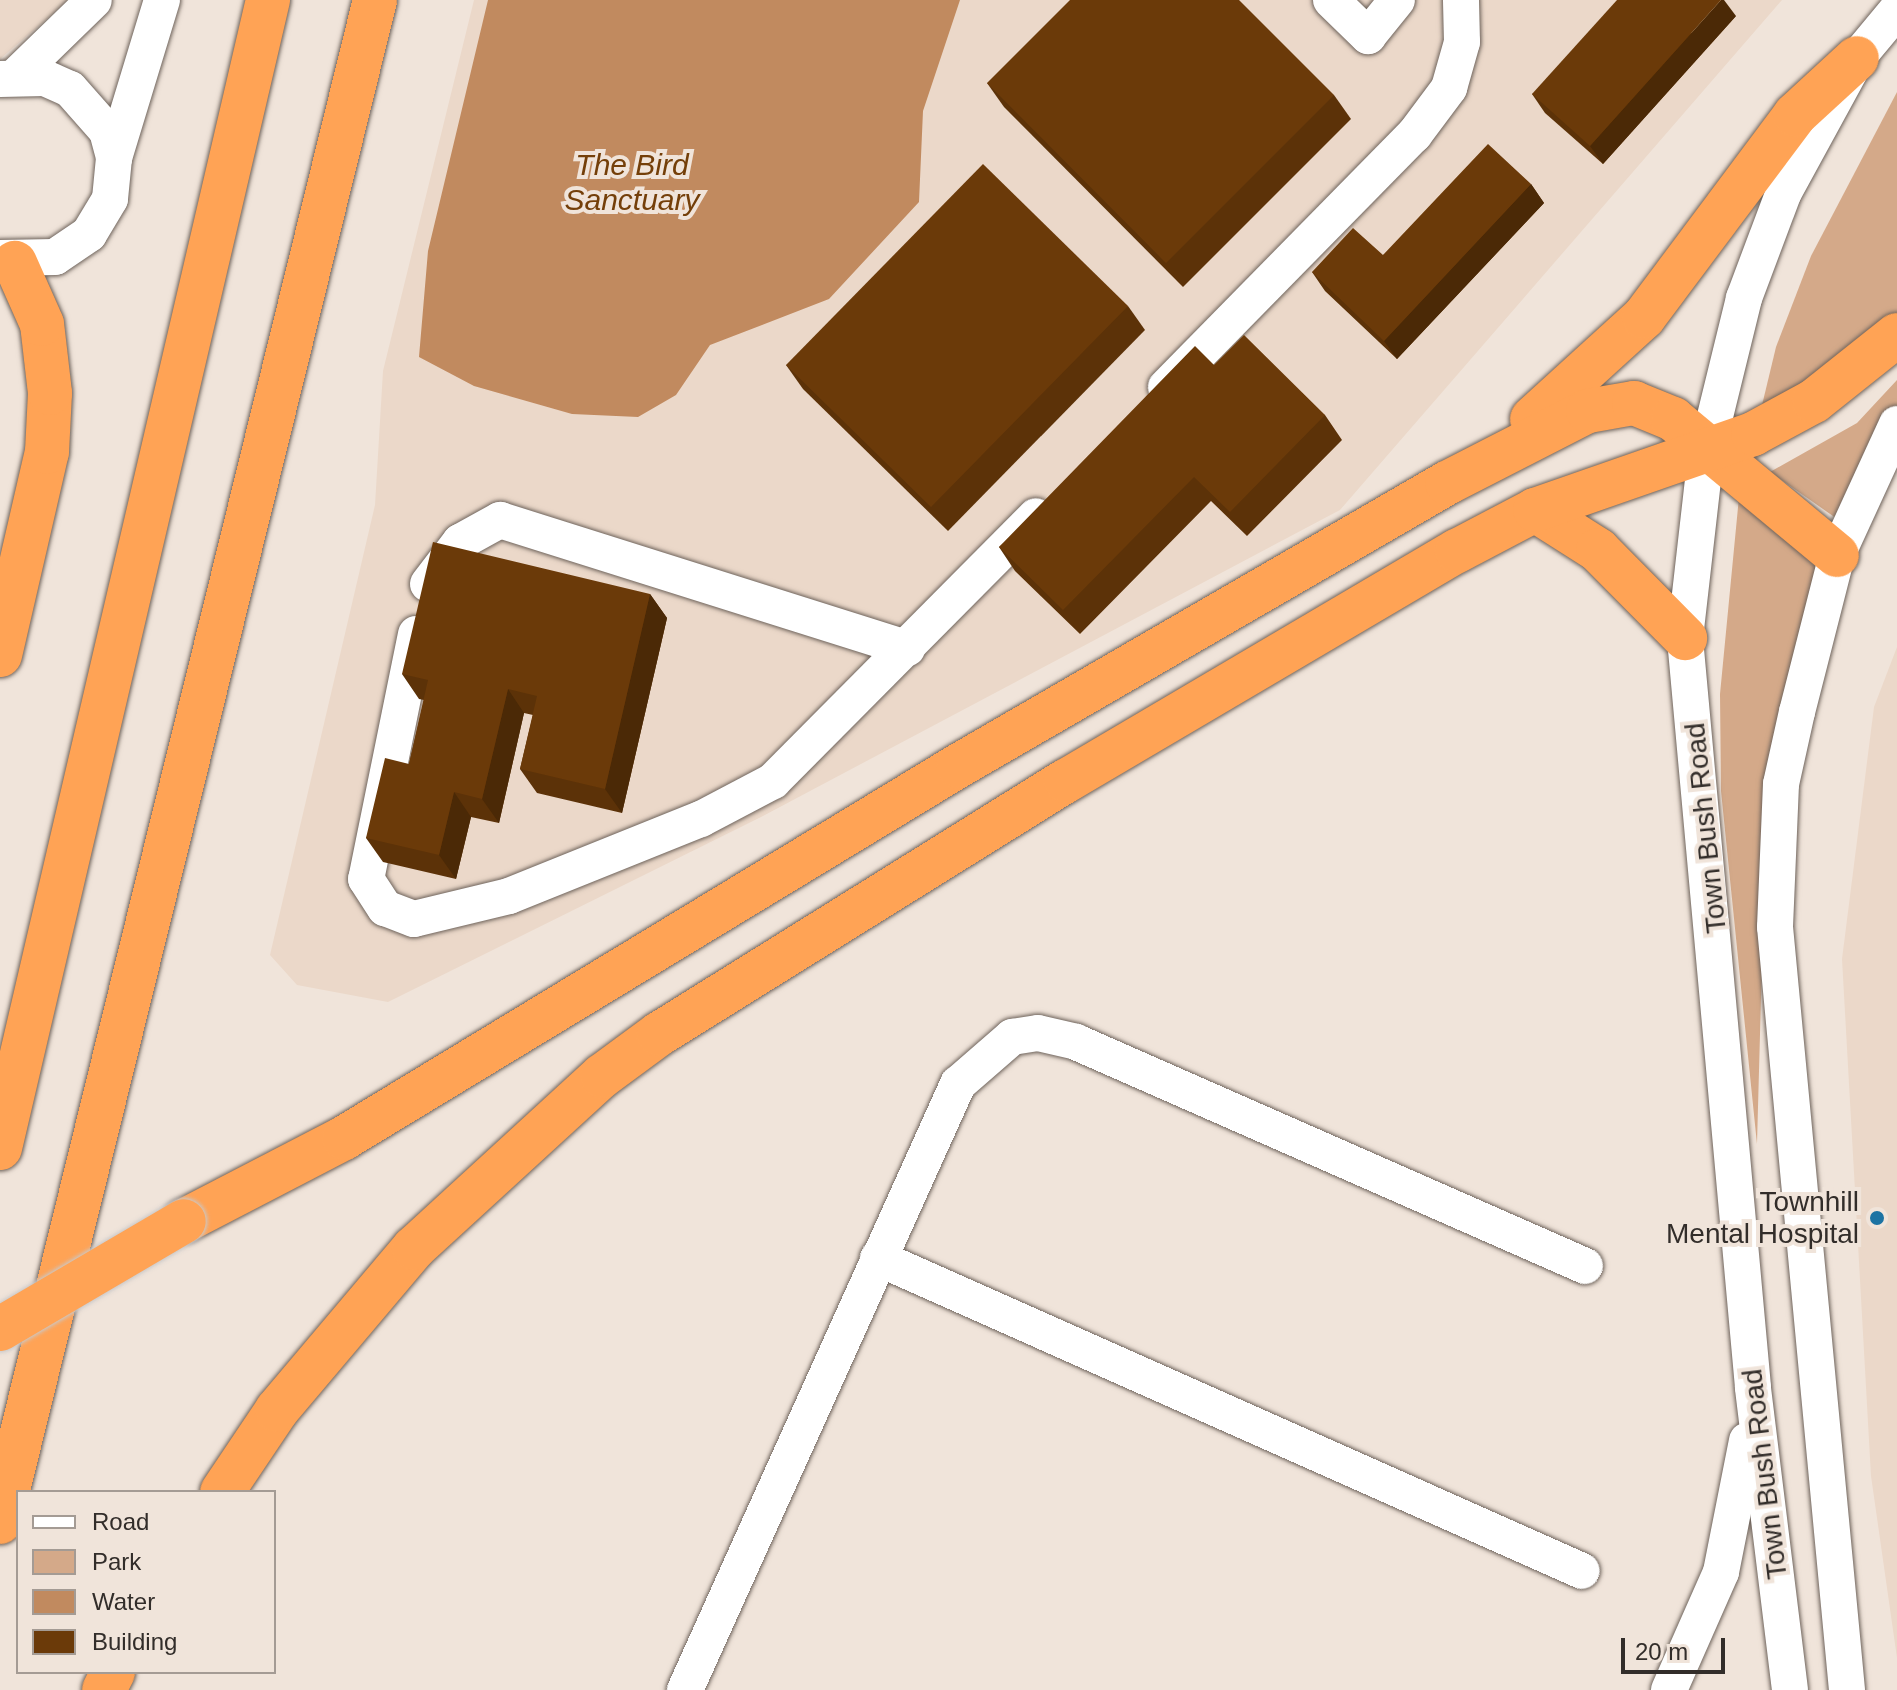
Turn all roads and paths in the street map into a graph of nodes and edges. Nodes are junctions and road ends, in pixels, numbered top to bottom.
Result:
1 (94, 0) edge
2 (162, 0) edge
3 (268, 0) edge
4 (375, 0) edge
5 (1331, 0) edge
6 (1397, 0) edge
7 (1461, 0) edge
8 (1897, 10) edge
9 (1857, 58) junction
10 (9, 77) edge
11 (114, 158) junction
12 (8, 260) edge
13 (1897, 335) edge
14 (1137, 416) edge
15 (1897, 424) edge
16 (1706, 453) junction
17 (1447, 483) junction
18 (1060, 492) edge
19 (1535, 510) junction
20 (1837, 555) junction
21 (1685, 638) junction
22 (907, 648) junction
23 (0, 655) edge
24 (0, 1148) edge
25 (878, 1258) junction
26 (1585, 1266) dead end
27 (0, 1329) edge
28 (1753, 1387) junction
29 (223, 1490) edge
30 (0, 1522) edge
31 (1582, 1571) dead end
32 (685, 1690) edge
33 (1669, 1690) edge
34 (1790, 1690) edge
35 (1847, 1690) edge

1 - 10 street
2 - 11 street
3 - 24 highway
4 - 30 highway
5 - 6 street
7 - 14 street
8 - 9 street, Town Bush Road
9 - 16 street, Town Bush Road
9 - 17 highway
10 - 11 street
11 - 12 street
12 - 23 highway
13 - 16 highway
15 - 20 street, Town Bush Road
16 - 17 highway
16 - 19 highway
16 - 20 highway
16 - 21 street, Town Bush Road
17 - 27 highway, bridge
18 - 22 street
19 - 21 highway
19 - 29 highway
20 - 35 street, Town Bush Road
21 - 28 street, Town Bush Road
22 - 22 street
25 - 26 street
25 - 31 street
25 - 32 street
28 - 33 street
28 - 34 street, Town Bush Road

